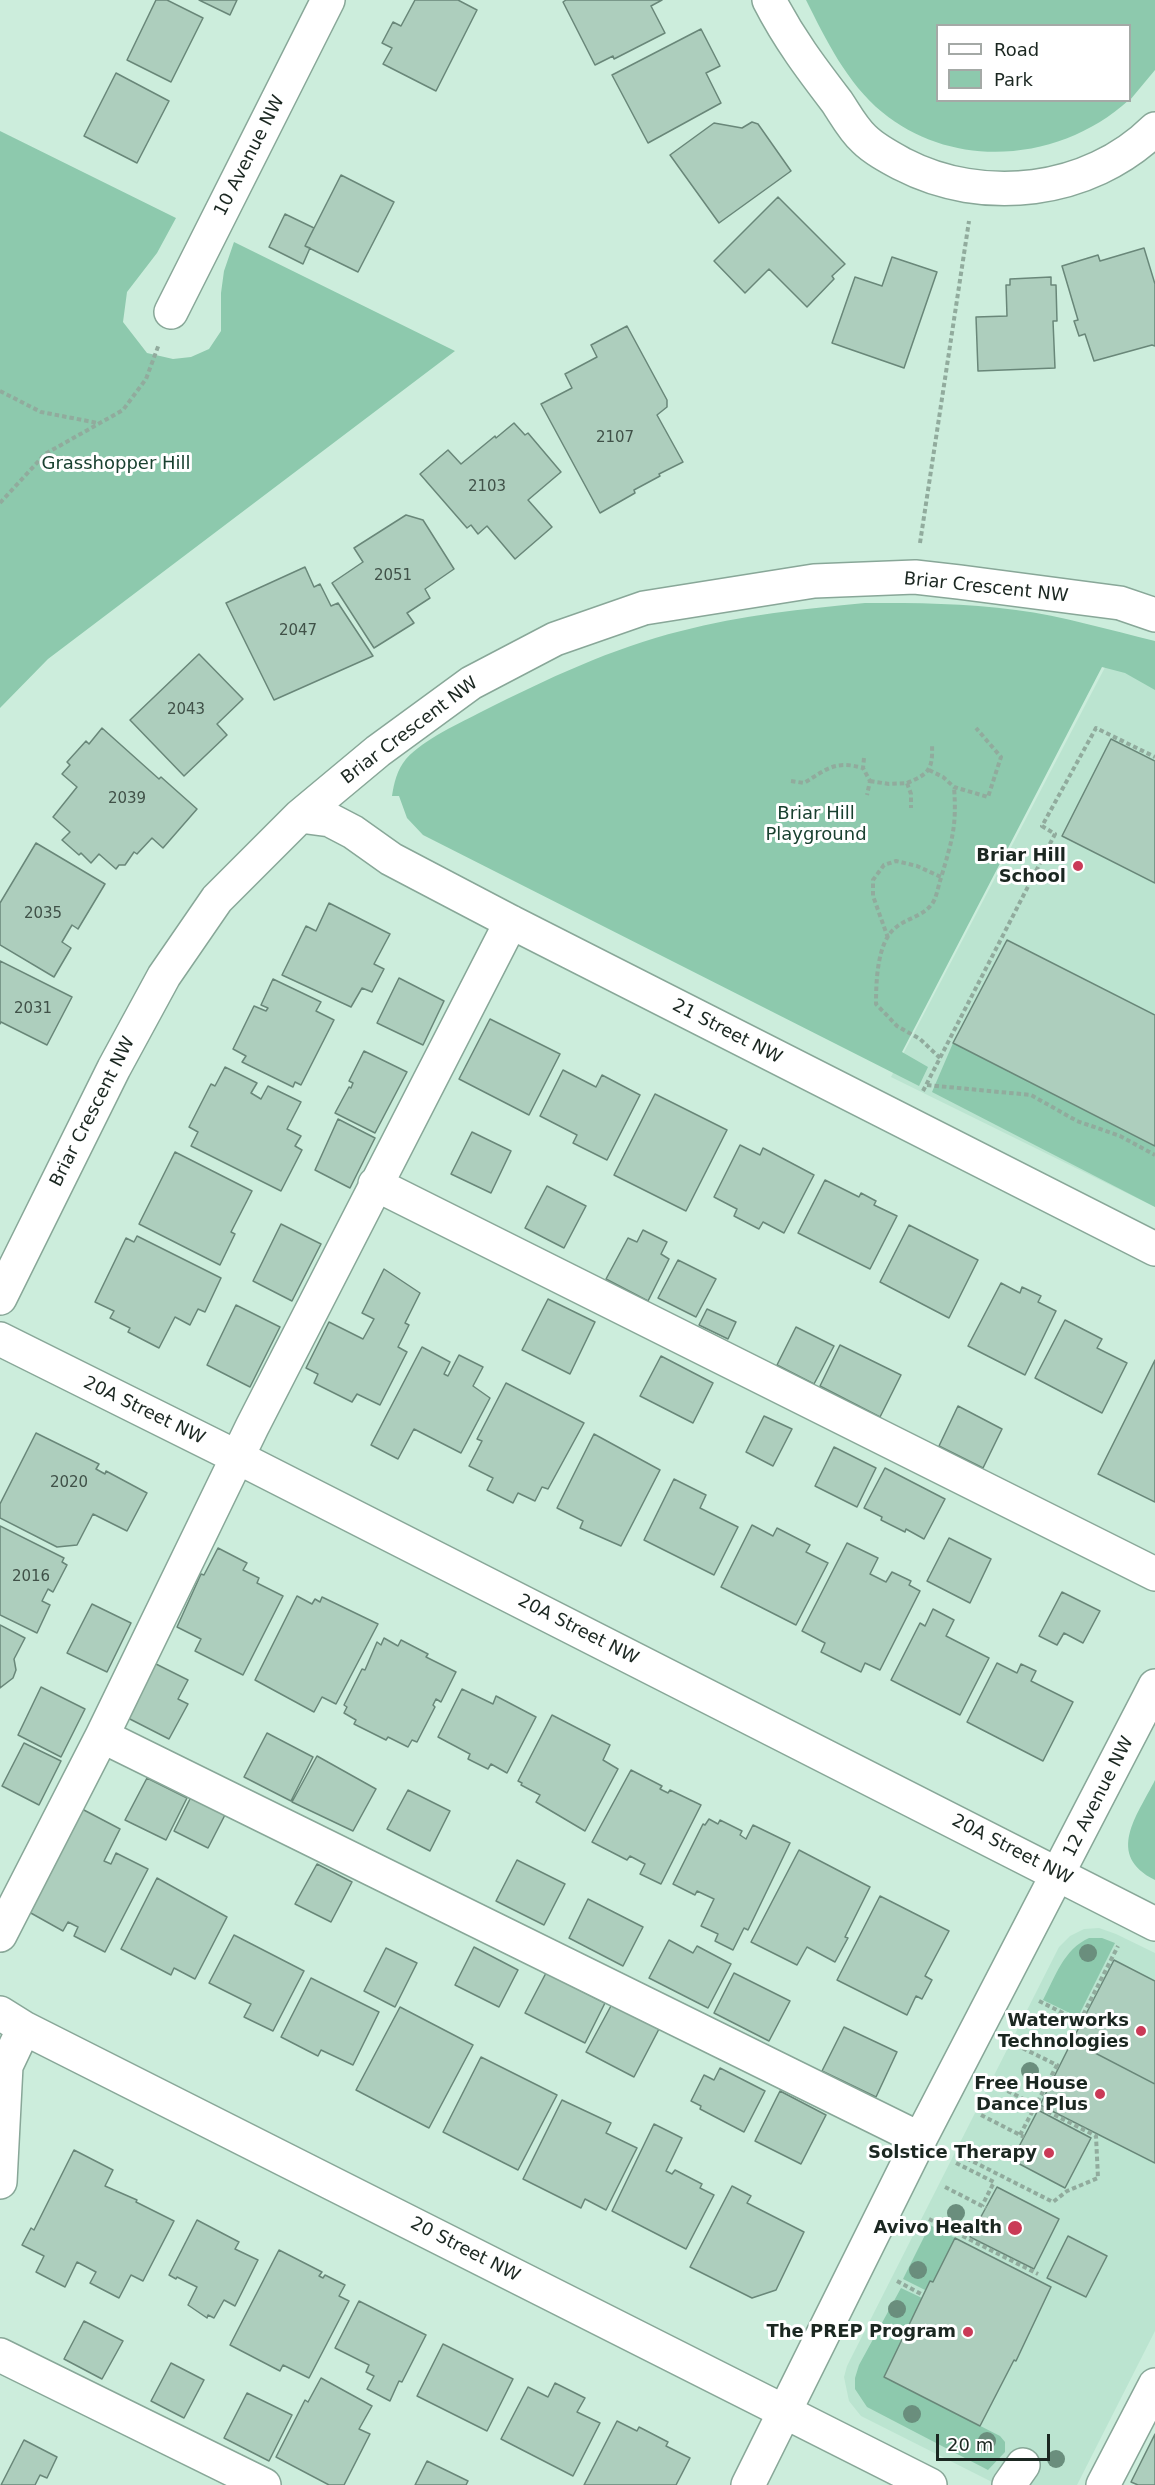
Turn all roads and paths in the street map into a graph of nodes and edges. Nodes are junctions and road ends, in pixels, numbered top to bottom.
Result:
1 (328, 0) edge
2 (769, 0) edge
3 (1155, 129) edge
4 (974, 188) junction
5 (171, 312) joint
6 (0, 391) edge
7 (99, 423) junction
8 (0, 503) edge
9 (915, 578) junction
10 (1155, 615) edge
11 (976, 728) dead end
12 (932, 745) dead end
13 (1155, 757) edge
14 (864, 758) dead end
15 (863, 768) junction
16 (930, 770) junction
17 (791, 781) dead end
18 (870, 781) junction
19 (907, 783) junction
20 (954, 787) junction
21 (867, 795) dead end
22 (911, 808) dead end
23 (300, 816) junction
24 (941, 877) junction
25 (511, 922) junction
26 (888, 939) junction
27 (940, 1058) junction
28 (927, 1085) junction
29 (921, 1094) dead end
30 (1155, 1155) edge
31 (375, 1184) junction
32 (1155, 1249) edge
33 (0, 1298) edge
34 (0, 1339) edge
35 (239, 1458) junction
36 (1155, 1574) edge
37 (1155, 1686) edge
38 (102, 1736) junction
39 (1059, 1875) junction
40 (1155, 1924) edge
41 (0, 1935) edge
42 (1121, 1940) dead end
43 (1039, 2001) dead end
44 (12, 2021) edge
45 (1017, 2045) dead end
46 (996, 2085) dead end
47 (1036, 2106) junction
48 (981, 2115) dead end
49 (920, 2139) junction
50 (960, 2155) dead end
51 (956, 2163) dead end
52 (0, 2182) edge
53 (945, 2187) dead end
54 (928, 2219) dead end
55 (1038, 2274) dead end
56 (897, 2281) dead end
57 (923, 2295) dead end
58 (0, 2355) edge
59 (1155, 2385) edge
60 (786, 2412) junction
61 (264, 2485) edge
62 (748, 2485) edge
63 (930, 2485) edge
64 (1103, 2485) edge

1 - 5 street, 10 Avenue NW
2 - 4 street
3 - 4 street
4 - 9 path
5 - 7 path
6 - 7 path
7 - 8 path
9 - 10 street, Briar Crescent NW
9 - 23 street, Briar Crescent NW
11 - 20 path
12 - 16 path
13 - 27 path
14 - 15 path
15 - 17 path
15 - 18 path
16 - 19 path
16 - 20 path
18 - 19 path
18 - 21 path
19 - 22 path
20 - 24 path
23 - 25 street, 21 Street NW
23 - 33 street, Briar Crescent NW
24 - 26 path
24 - 26 path
25 - 31 street
25 - 32 street, 21 Street NW
26 - 27 path
27 - 28 path
28 - 29 path
28 - 30 path
31 - 35 street
31 - 36 street
34 - 35 street, 20A Street NW
35 - 38 street
35 - 39 street, 20A Street NW
37 - 39 street, 12 Avenue NW
38 - 41 street
38 - 49 street
39 - 40 street, 20A Street NW
39 - 49 street, 12 Avenue NW
42 - 43 path
44 - 52 street
44 - 60 street, 20 Street NW
45 - 47 path
46 - 47 path
47 - 48 path
47 - 50 path
49 - 60 street, 12 Avenue NW
51 - 53 path
54 - 55 path
56 - 57 path
58 - 61 street
59 - 64 street
60 - 62 street, 12 Avenue NW
60 - 63 street, 20 Street NW

